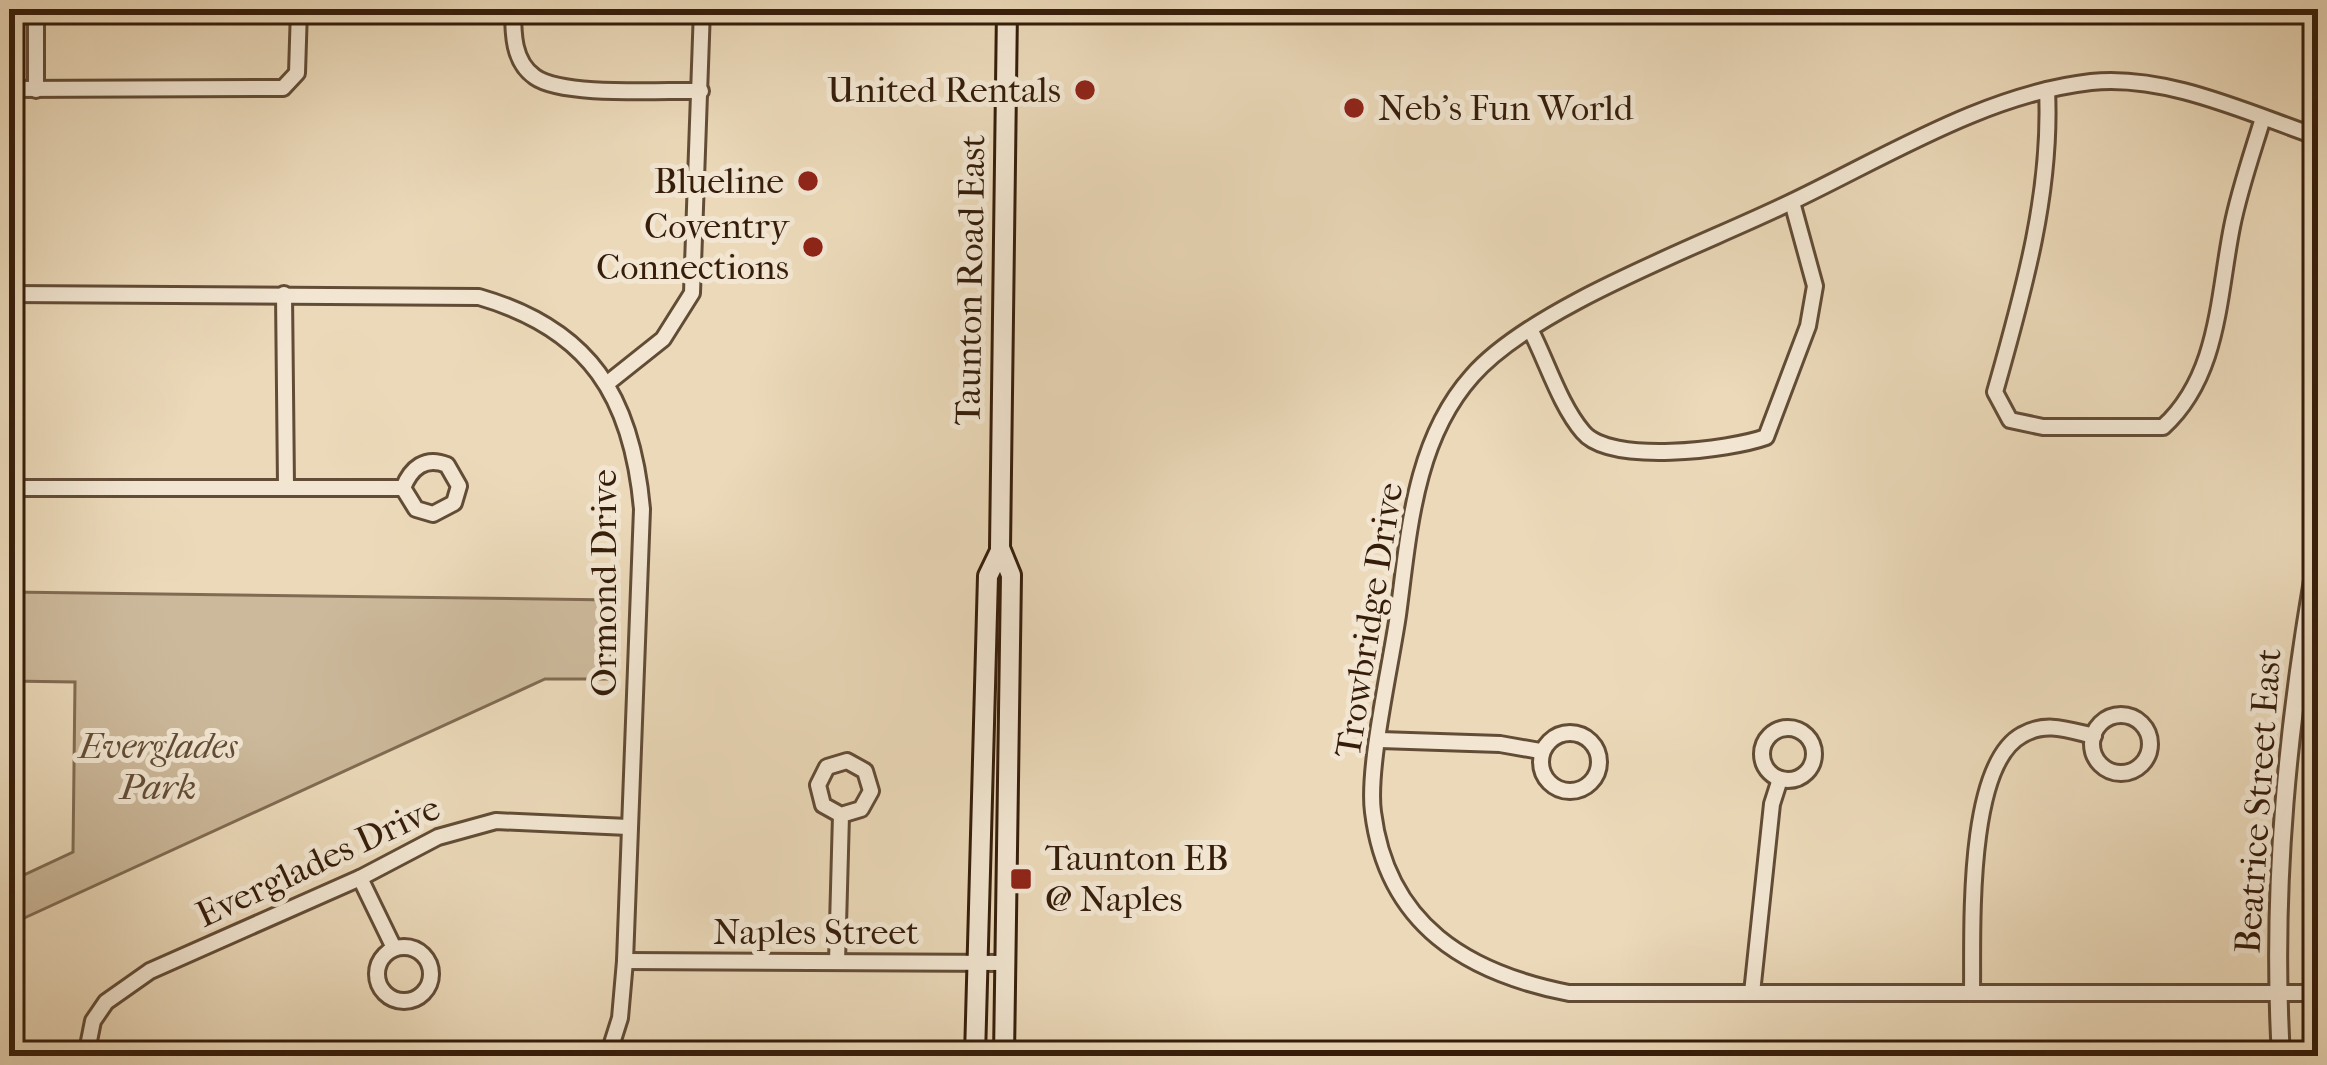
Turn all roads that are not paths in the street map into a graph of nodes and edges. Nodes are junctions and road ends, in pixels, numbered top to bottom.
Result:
1 (36, 9) edge
2 (299, 9) edge
3 (513, 9) edge
4 (702, 9) edge
5 (1007, 9) edge
6 (9, 89) edge
7 (35, 90) junction
8 (2047, 90) junction
9 (701, 92) junction
10 (2263, 118) junction
11 (2318, 137) edge
12 (1792, 202) junction
13 (9, 294) edge
14 (284, 294) junction
15 (1531, 331) junction
16 (609, 382) junction
17 (286, 486) junction
18 (9, 488) edge
19 (403, 488) dead end
20 (1000, 551) junction
21 (2318, 552) edge
22 (2310, 639) edge
23 (2094, 736) junction
24 (1380, 740) junction
25 (1540, 751) junction
26 (1780, 779) dead end
27 (842, 814) dead end
28 (628, 827) junction
29 (360, 878) junction
30 (394, 948) junction
31 (625, 961) junction
32 (837, 962) junction
33 (976, 963) junction
34 (1006, 963) junction
35 (1752, 993) junction
36 (1972, 993) junction
37 (2318, 993) edge
38 (2278, 994) junction
39 (86, 1056) edge
40 (608, 1056) edge
41 (975, 1056) edge
42 (1004, 1056) edge
43 (2282, 1056) edge

1 - 7 street
2 - 7 street
3 - 9 street
4 - 9 street
5 - 20 main road, Taunton Road East
6 - 7 street
8 - 10 street, Trowbridge Drive
8 - 10 street
8 - 12 street, Trowbridge Drive
9 - 16 street
10 - 11 street, Trowbridge Drive
12 - 15 street, Trowbridge Drive
12 - 15 street
13 - 14 street, Ormond Drive
14 - 16 street, Ormond Drive
14 - 17 street
15 - 24 street, Trowbridge Drive
16 - 28 street, Ormond Drive
17 - 18 street
17 - 19 street
20 - 33 main road, Taunton Road East
20 - 34 main road, Taunton Road East
21 - 22 street, Beatrice Street East
22 - 38 street, Beatrice Street East
23 - 23 street
23 - 36 street
24 - 25 street
24 - 35 street, Trowbridge Drive
25 - 25 street
26 - 35 street
27 - 32 street
28 - 29 street, Everglades Drive
28 - 31 street, Ormond Drive
29 - 30 street
29 - 39 street, Everglades Drive
30 - 30 street
31 - 32 street, Naples Street
31 - 40 street, Ormond Drive
32 - 33 street, Naples Street
33 - 34 street, Naples Street
33 - 41 main road, Taunton Road East
34 - 42 main road, Taunton Road East
35 - 36 street, Trowbridge Drive
36 - 38 street, Trowbridge Drive
37 - 38 street, Trowbridge Drive
38 - 43 street, Beatrice Street East

